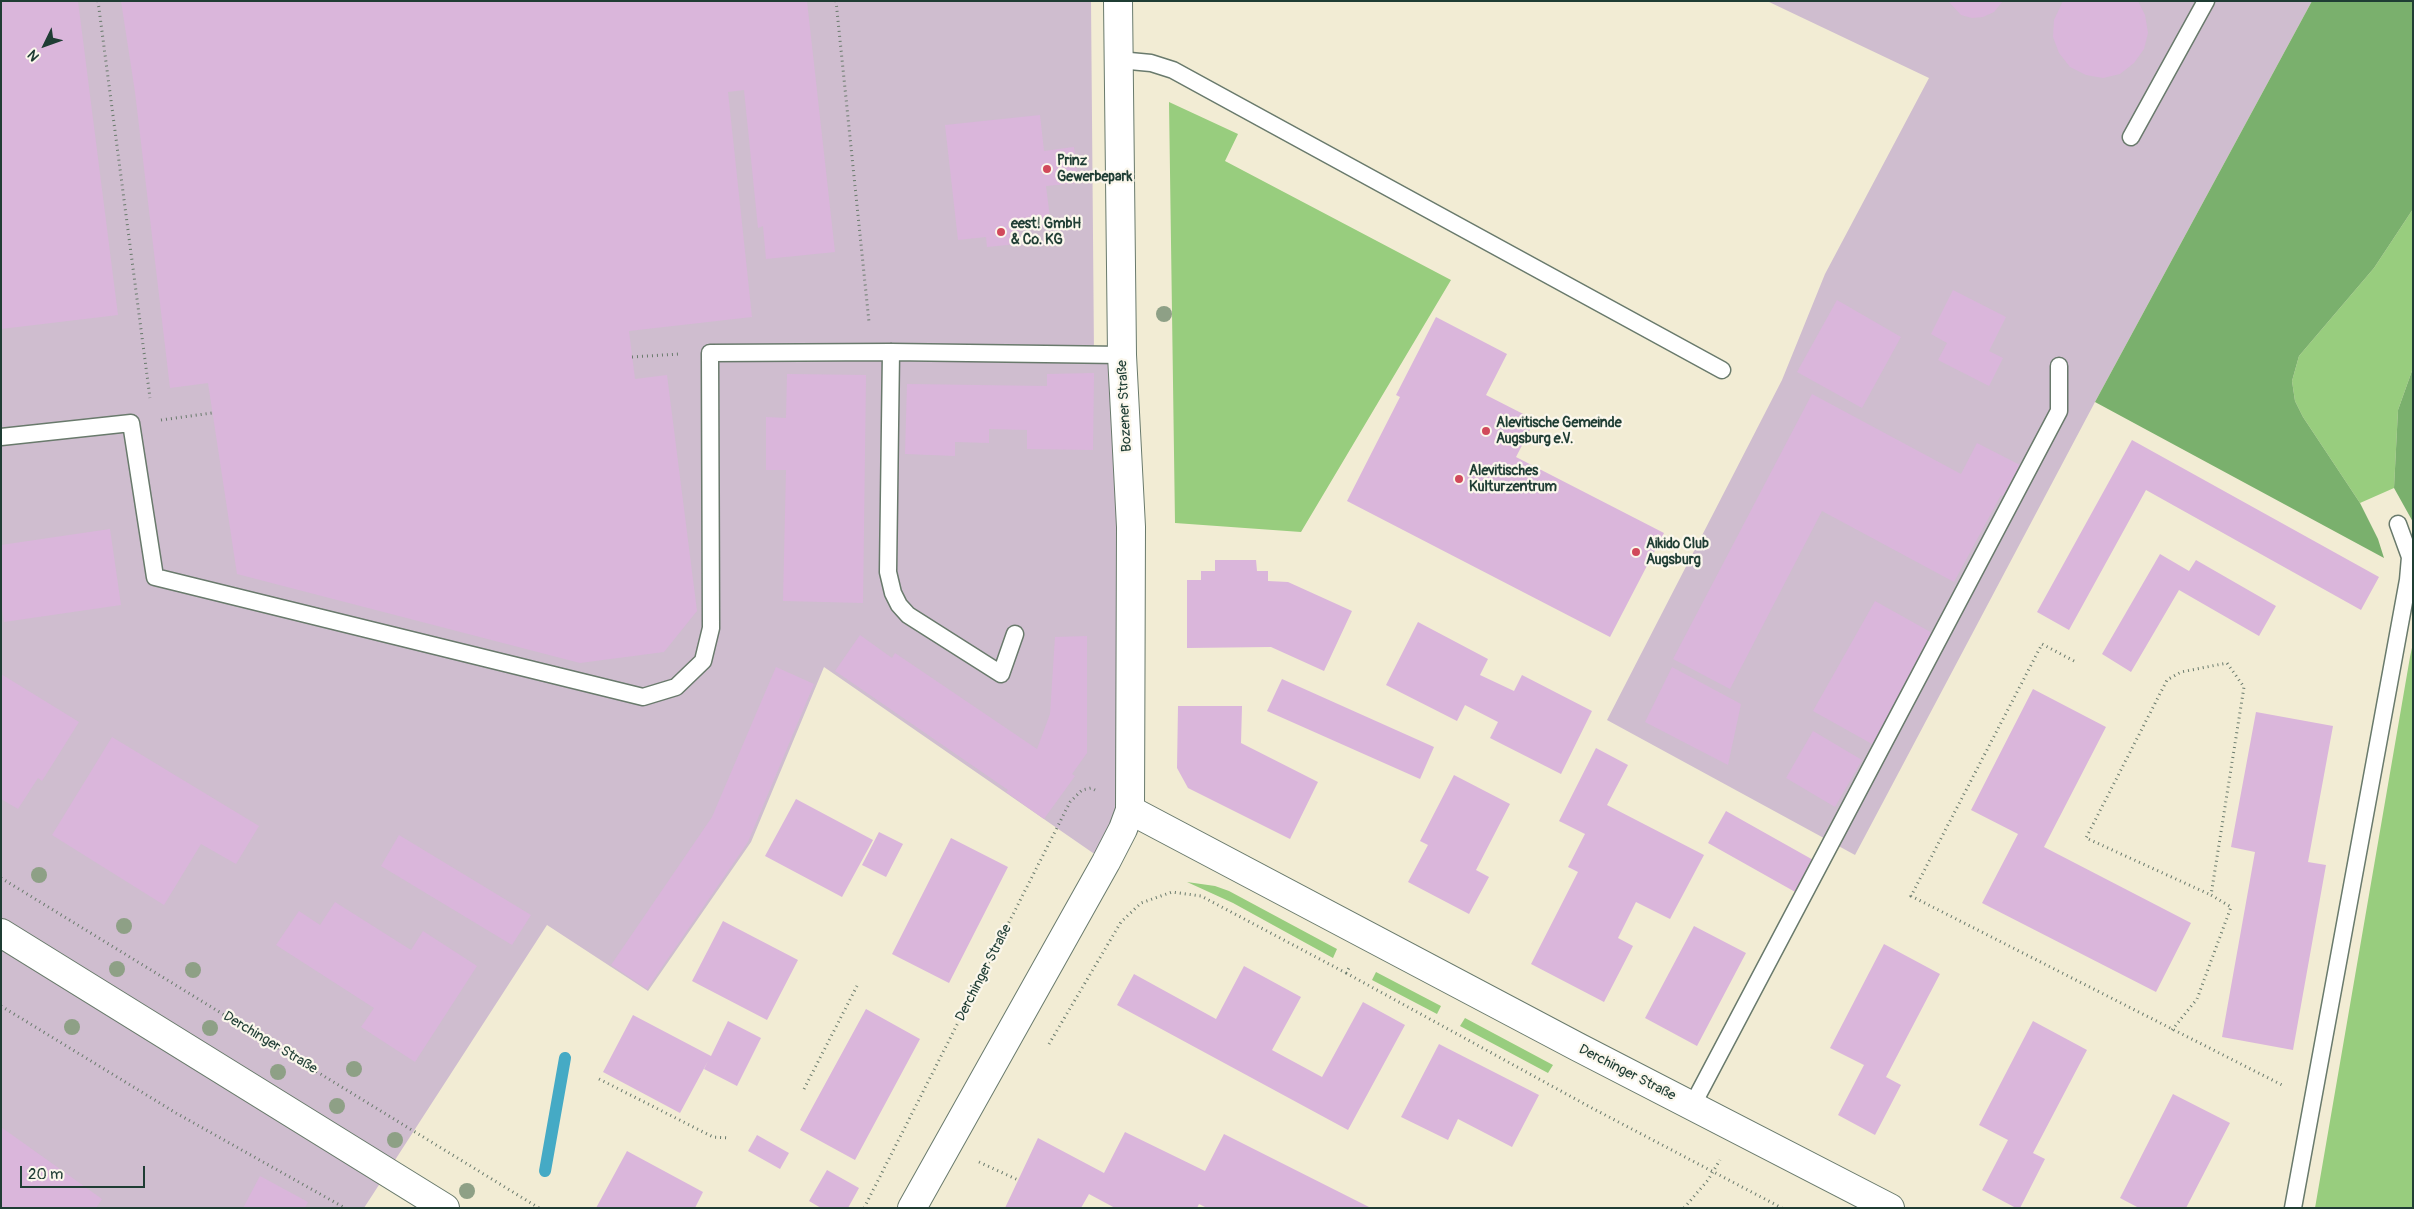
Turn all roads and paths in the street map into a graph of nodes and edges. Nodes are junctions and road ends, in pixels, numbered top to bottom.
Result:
1 (98, 1) edge
2 (836, 1) edge
3 (1118, 1) edge
4 (2206, 1) edge
5 (1119, 60) junction
6 (2130, 137) dead end
7 (873, 352) junction
8 (891, 352) junction
9 (710, 353) junction
10 (1122, 355) junction
11 (632, 356) dead end
12 (2059, 366) dead end
13 (1722, 370) dead end
14 (212, 413) dead end
15 (153, 420) junction
16 (131, 423) junction
17 (1, 437) edge
18 (2398, 524) dead end
19 (1015, 634) dead end
20 (2074, 661) dead end
21 (1130, 810) junction
22 (1, 878) edge
23 (2212, 895) junction
24 (1120, 922) dead end
25 (1, 933) edge
26 (1366, 935) junction
27 (1346, 973) junction
28 (857, 986) dead end
29 (1, 1006) edge
30 (2172, 1030) junction
31 (599, 1079) dead end
32 (804, 1089) dead end
33 (2312, 1100) junction
34 (1692, 1106) junction
35 (1738, 1130) junction
36 (729, 1138) dead end
37 (946, 1148) junction
38 (1712, 1172) junction
39 (1018, 1180) dead end
40 (345, 1208) edge
41 (445, 1208) edge
42 (539, 1208) edge
43 (864, 1208) edge
44 (912, 1208) edge
45 (1684, 1208) edge
46 (1782, 1208) edge
47 (1890, 1208) edge
48 (2293, 1208) edge

1 - 15 path
2 - 7 path
3 - 5 street, Bozener Straße
4 - 6 lane
5 - 10 street, Bozener Straße
5 - 13 lane
7 - 8 lane
7 - 9 lane
8 - 10 lane
8 - 19 lane
9 - 11 path
9 - 16 lane
10 - 21 street, Bozener Straße
12 - 34 lane
14 - 15 path
15 - 16 path
16 - 17 lane
18 - 33 lane
20 - 30 path
21 - 26 street, Derchinger Straße
21 - 37 street
21 - 43 path, Derchinger Straße
22 - 42 path, Derchinger Straße
23 - 23 path
23 - 30 path
24 - 27 path
25 - 41 street
26 - 27 path
26 - 34 street, Derchinger Straße
27 - 38 path
28 - 32 path
29 - 40 path
30 - 33 path
31 - 36 path
33 - 48 lane
34 - 35 street, Derchinger Straße
35 - 38 path
35 - 47 street, Derchinger Straße
37 - 39 path
37 - 44 street
38 - 45 path
38 - 46 path

